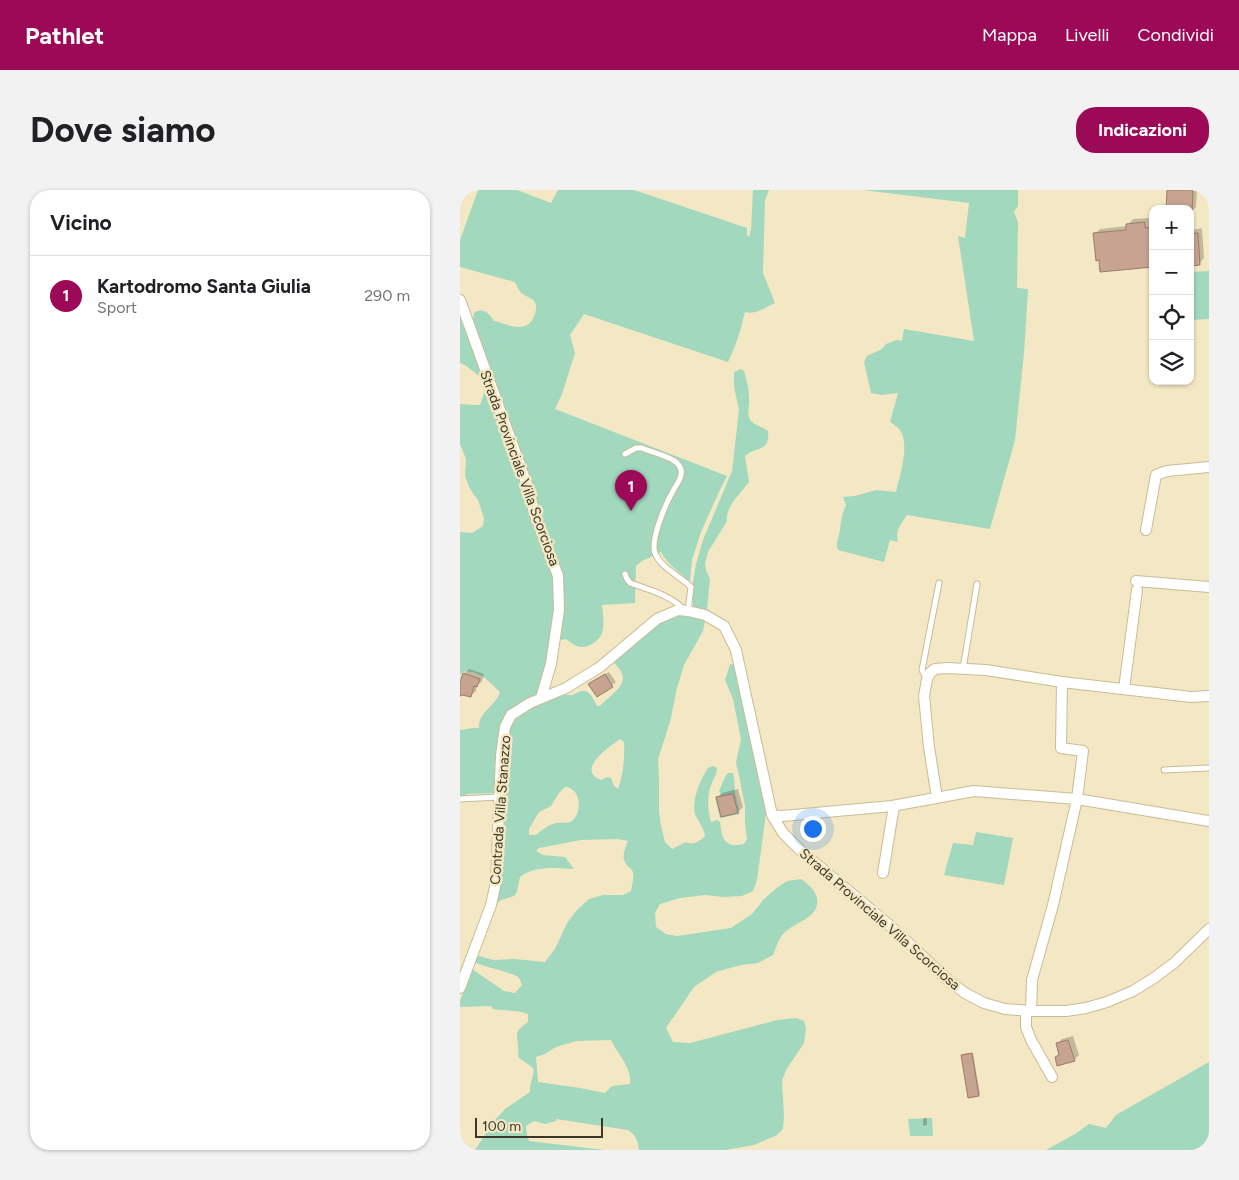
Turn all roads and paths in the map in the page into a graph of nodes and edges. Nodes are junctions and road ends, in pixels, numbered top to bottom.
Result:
1 (460, 300) edge
2 (626, 454) dead end
3 (1209, 467) edge
4 (1146, 530) dead end
5 (625, 574) dead end
6 (939, 583) dead end
7 (977, 584) dead end
8 (1209, 587) edge
9 (686, 610) junction
10 (963, 668) junction
11 (927, 679) junction
12 (1062, 682) junction
13 (1124, 689) junction
14 (1209, 696) edge
15 (541, 698) junction
16 (1209, 768) edge
17 (1164, 770) dead end
18 (500, 797) junction
19 (937, 798) junction
20 (460, 799) edge
21 (1077, 799) junction
22 (894, 806) junction
23 (772, 815) junction
24 (1209, 821) edge
25 (883, 873) dead end
26 (1209, 929) edge
27 (460, 988) edge
28 (1028, 1011) junction
29 (1052, 1077) dead end

1 - 15 street, Strada Provinciale Villa Scorciosa
2 - 9 lane
3 - 4 street
5 - 9 lane
6 - 11 lane
7 - 10 lane
8 - 13 street
9 - 15 street, Contrada Villa Stanazzo
9 - 23 street, Strada Provinciale Villa Scorciosa
10 - 11 street
10 - 12 street
11 - 19 street
12 - 13 street
12 - 21 street
13 - 14 street
15 - 18 street, Contrada Villa Stanazzo
16 - 17 lane
18 - 20 lane
18 - 27 street, Contrada Villa Stanazzo
19 - 21 street
19 - 22 street
21 - 24 street
21 - 28 street
22 - 23 street
22 - 25 street
23 - 28 street, Strada Provinciale Villa Scorciosa
26 - 28 street, Strada Provinciale Villa Scorciosa
28 - 29 street

